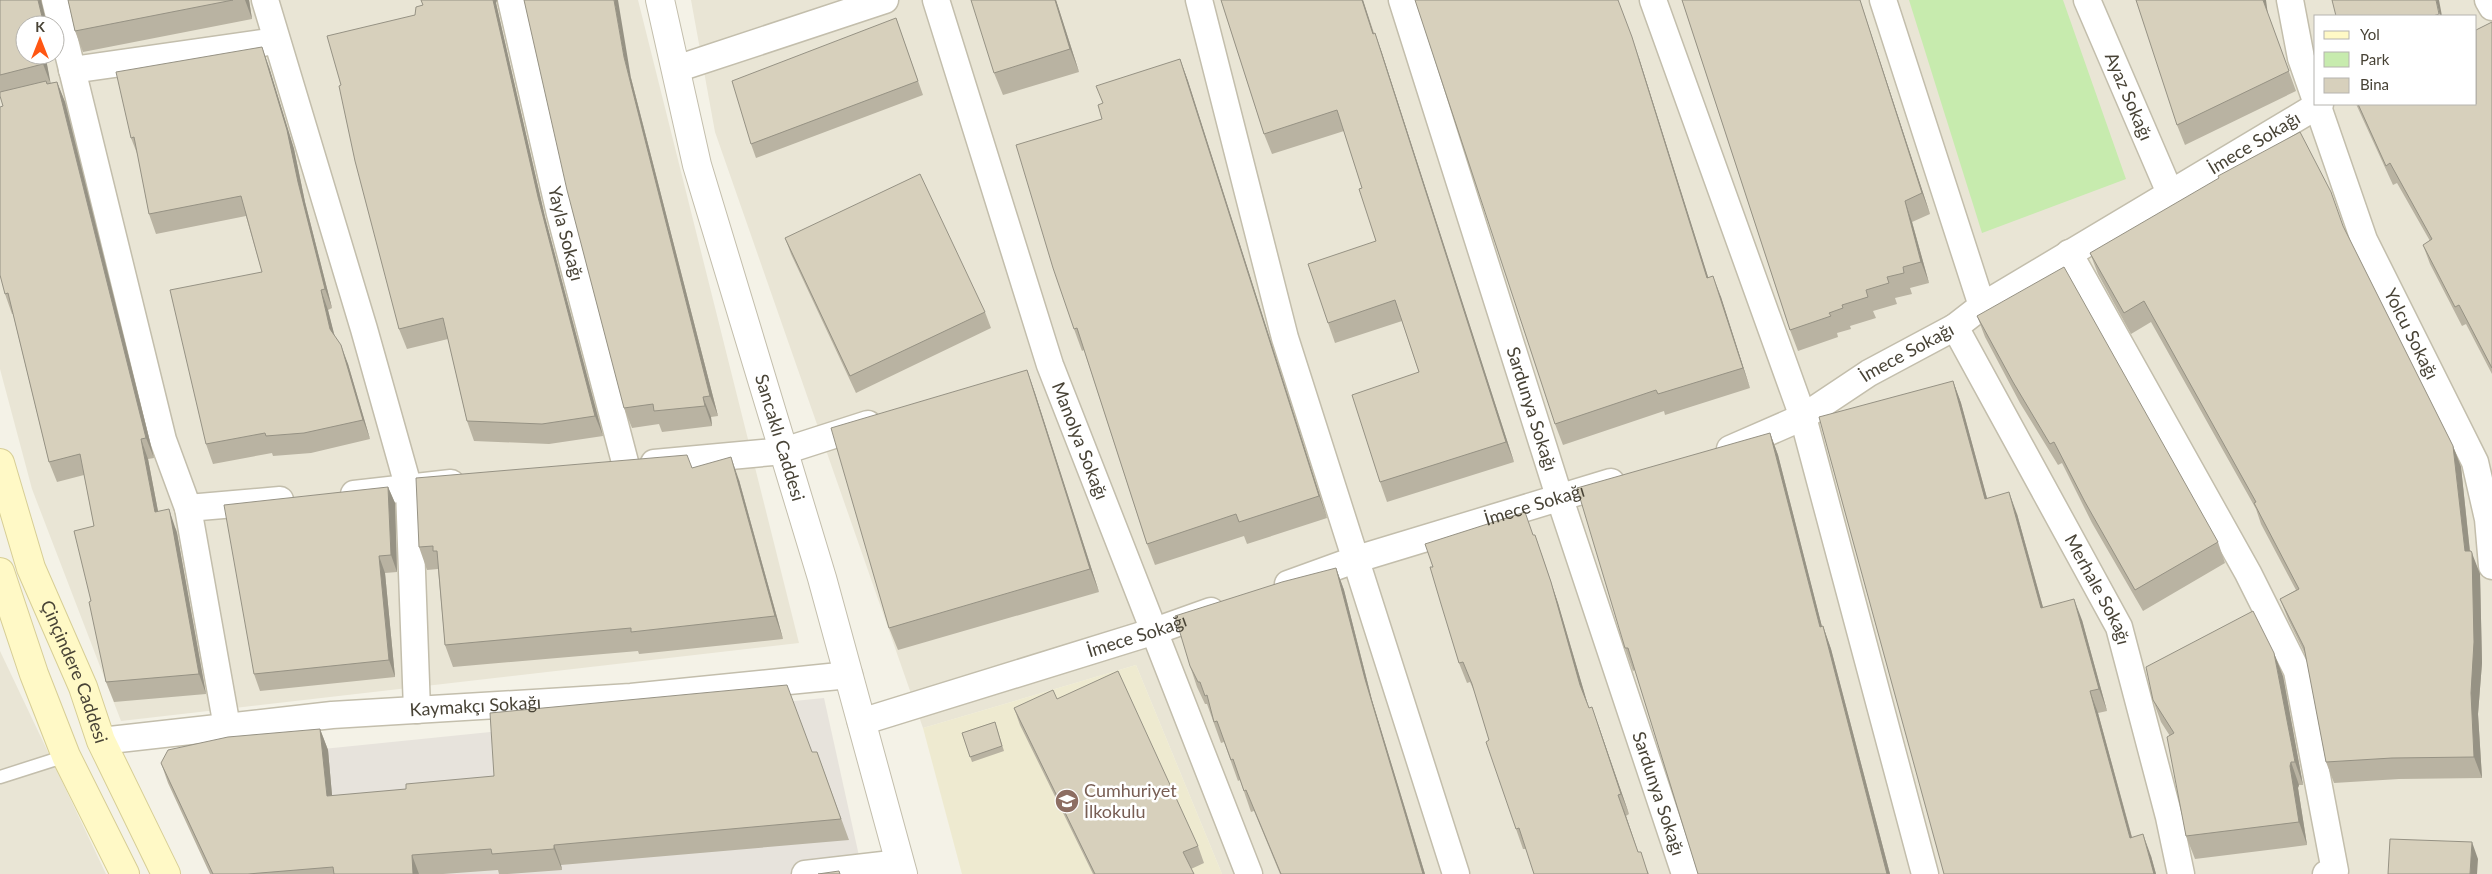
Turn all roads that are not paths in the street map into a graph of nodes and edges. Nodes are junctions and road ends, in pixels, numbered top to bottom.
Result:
1 (55, 0) edge
2 (265, 0) edge
3 (511, 0) edge
4 (660, 0) edge
5 (885, 0) edge
6 (936, 0) edge
7 (1199, 0) edge
8 (1402, 0) edge
9 (1653, 0) edge
10 (1883, 0) edge
11 (2087, 0) edge
12 (2290, 0) edge
13 (2488, 0) edge
14 (2492, 7) edge
15 (276, 41) junction
16 (676, 69) junction
17 (72, 82) junction
18 (2314, 95) edge
19 (2314, 105) edge
20 (2318, 105) edge
21 (2170, 193) junction
22 (2069, 253) junction
23 (1982, 306) junction
24 (1955, 327) junction
25 (889, 418) edge
26 (1803, 418) junction
27 (784, 452) junction
28 (1702, 457) edge
29 (0, 464) edge
30 (626, 466) junction
31 (597, 468) edge
32 (1636, 475) edge
33 (470, 480) edge
34 (408, 489) junction
35 (332, 495) edge
36 (1559, 496) junction
37 (303, 498) edge
38 (188, 508) junction
39 (1357, 560) junction
40 (2492, 566) edge
41 (0, 572) edge
42 (1265, 592) edge
43 (1238, 602) edge
44 (1155, 631) junction
45 (849, 675) junction
46 (417, 710) junction
47 (862, 722) junction
48 (227, 727) junction
49 (101, 742) junction
50 (66, 756) junction
51 (0, 777) edge
52 (902, 868) edge
53 (125, 874) edge
54 (166, 874) edge
55 (805, 874) edge
56 (1248, 874) edge
57 (1456, 874) edge
58 (1685, 874) edge
59 (1925, 874) edge
60 (2181, 874) edge
61 (2326, 874) edge

1 - 17 street
2 - 15 street
3 - 30 street, Yayla Sokağı
4 - 16 street, Sancaklı Caddesi
5 - 16 street
6 - 44 street, Manolya Sokağı
7 - 39 street
8 - 36 street, Sardunya Sokağı
9 - 26 street
10 - 23 street
11 - 21 street, Ayaz Sokağı
12 - 18 street, Yolcu Sokağı
13 - 14 street
15 - 17 street
15 - 34 street
16 - 27 street, Sancaklı Caddesi
17 - 38 street
19 - 21 street, İmece Sokağı
20 - 40 street, Yolcu Sokağı
21 - 22 street, İmece Sokağı
22 - 23 street, İmece Sokağı
22 - 61 street
23 - 24 street, İmece Sokağı
24 - 26 street, İmece Sokağı
24 - 60 street, Merhale Sokağı
25 - 27 street
26 - 28 street, İmece Sokağı
26 - 59 street
27 - 30 street
27 - 45 street, Sancaklı Caddesi
29 - 49 main road, Çinçindere Caddesi
30 - 31 street
32 - 36 street, İmece Sokağı
33 - 34 street
34 - 35 street
34 - 46 street
36 - 39 street, İmece Sokağı
36 - 58 street, Sardunya Sokağı
37 - 38 street
38 - 48 street
39 - 42 street, İmece Sokağı
39 - 57 street
41 - 50 main road, Çinçindere Caddesi
43 - 44 street, İmece Sokağı
44 - 47 street, İmece Sokağı
44 - 56 street, Manolya Sokağı
45 - 46 street, Kaymakçı Sokağı
45 - 47 street, Sancaklı Caddesi
46 - 48 street, Kaymakçı Sokağı
47 - 52 street, Sancaklı Caddesi
48 - 49 street, Kaymakçı Sokağı
49 - 50 main road
49 - 54 main road, Çinçindere Caddesi
50 - 51 lane
50 - 53 main road, Çinçindere Caddesi
52 - 55 street

